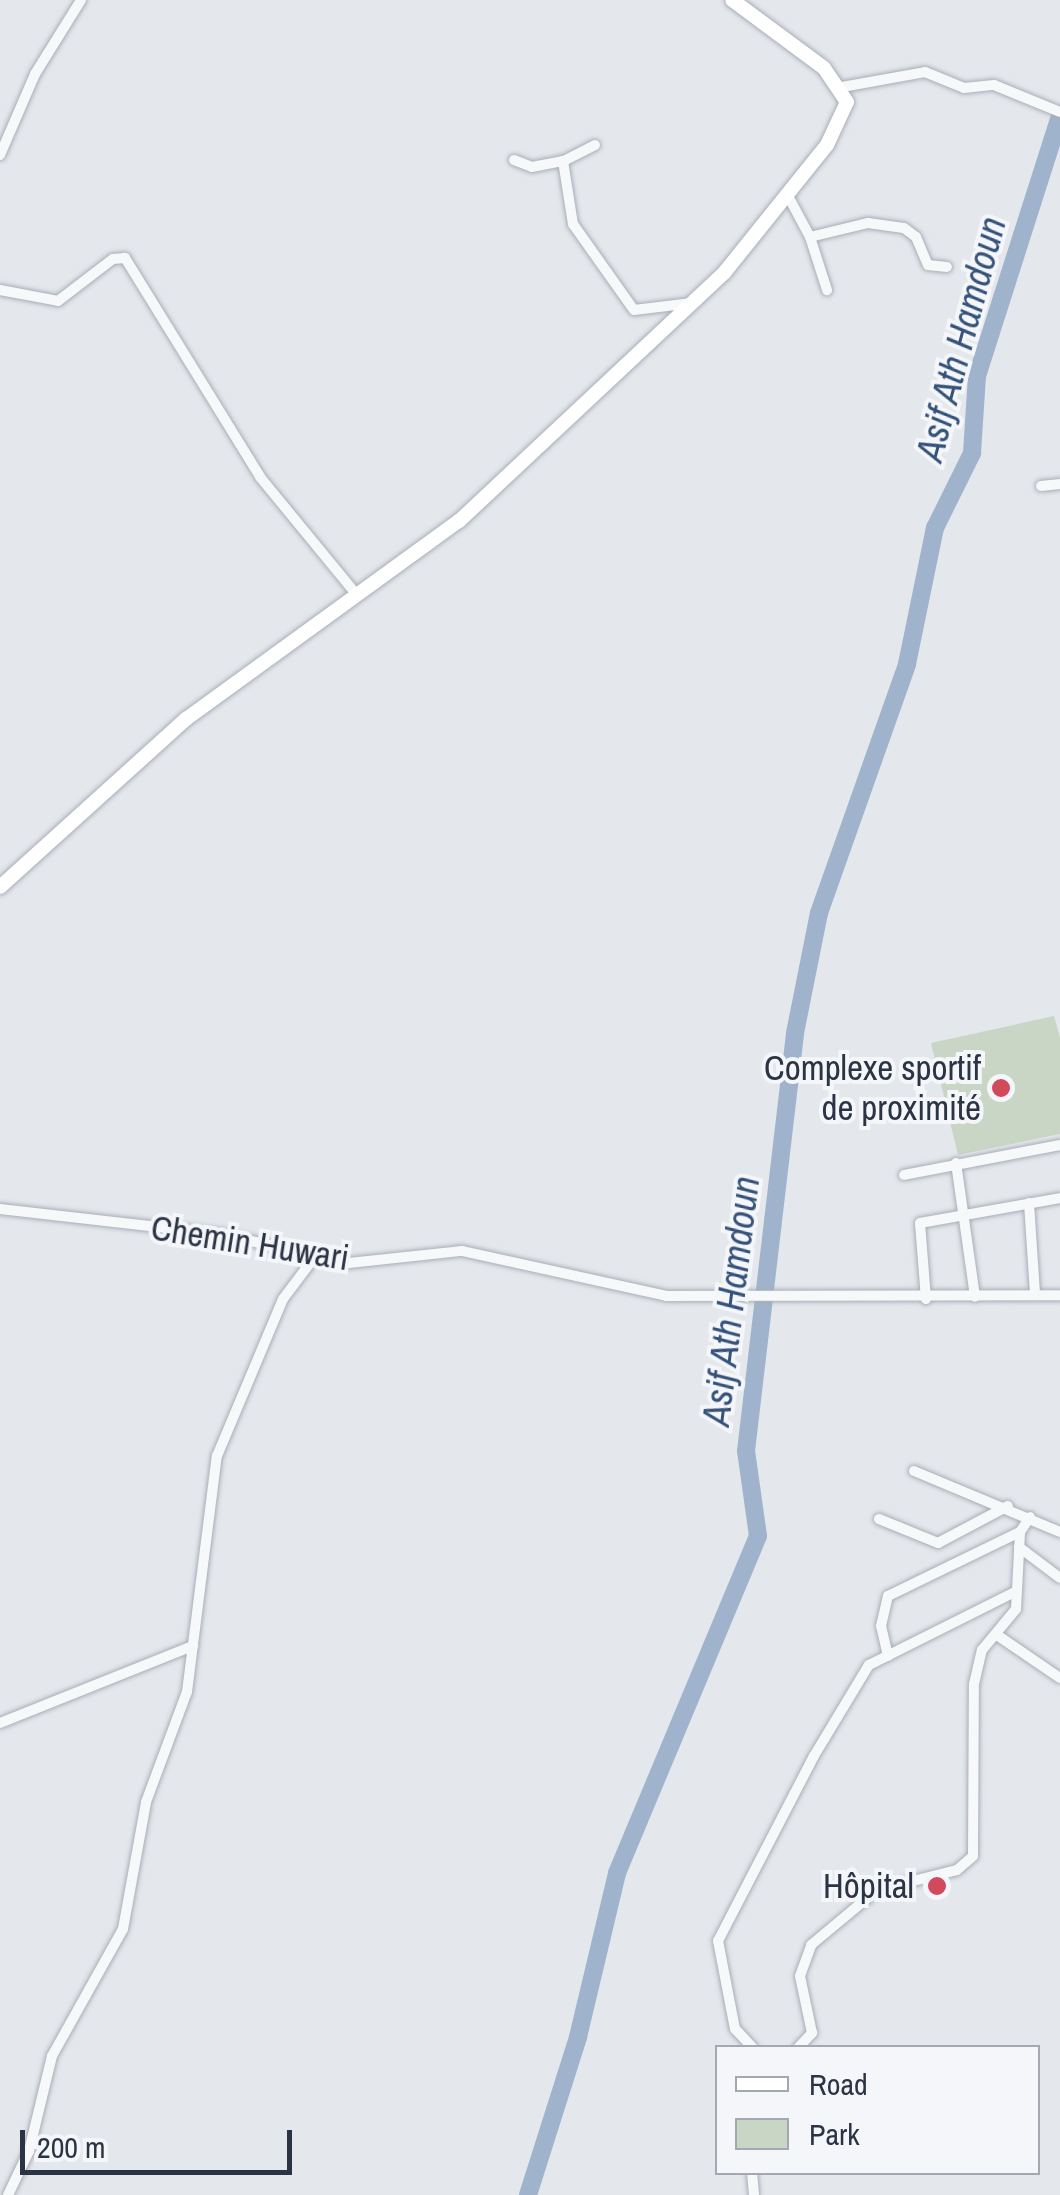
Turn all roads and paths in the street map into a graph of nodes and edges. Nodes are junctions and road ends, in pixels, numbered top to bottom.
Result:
1 (81, 0) edge
2 (732, 0) edge
3 (842, 87) junction
4 (1060, 112) edge
5 (596, 144) dead end
6 (0, 156) edge
7 (514, 160) dead end
8 (564, 161) junction
9 (787, 194) junction
10 (810, 237) junction
11 (948, 267) dead end
12 (0, 290) edge
13 (826, 290) dead end
14 (698, 304) junction
15 (1060, 484) edge
16 (1040, 486) dead end
17 (357, 595) junction
18 (0, 887) edge
19 (1060, 1145) edge
20 (956, 1163) junction
21 (904, 1175) dead end
22 (1060, 1198) edge
23 (1029, 1203) junction
24 (0, 1209) edge
25 (968, 1216) junction
26 (313, 1259) junction
27 (1034, 1294) junction
28 (1060, 1296) edge
29 (974, 1297) junction
30 (926, 1299) junction
31 (914, 1471) dead end
32 (1008, 1506) junction
33 (1030, 1517) junction
34 (879, 1519) dead end
35 (1020, 1532) junction
36 (1060, 1532) edge
37 (1019, 1546) junction
38 (1060, 1578) edge
39 (1017, 1591) junction
40 (997, 1634) junction
41 (193, 1646) junction
42 (888, 1656) junction
43 (1060, 1678) edge
44 (0, 1723) edge
45 (750, 2045) edge
46 (801, 2045) edge
47 (8, 2195) edge

1 - 6 street
2 - 3 street
3 - 4 street
3 - 9 street
5 - 8 street
7 - 8 street
8 - 14 street
9 - 10 street
9 - 14 street
10 - 11 street
10 - 13 street
12 - 17 street
14 - 17 street
15 - 16 street
17 - 18 street
19 - 20 street
20 - 21 street
20 - 25 street
22 - 23 street
23 - 25 street
23 - 27 street
24 - 26 street, Chemin Huwari
25 - 29 street
25 - 30 street
26 - 30 street, Chemin Huwari
26 - 41 street
27 - 28 street, Chemin Huwari
27 - 29 street, Chemin Huwari
29 - 30 street, Chemin Huwari
31 - 32 street
32 - 33 street
32 - 34 street
33 - 35 street
33 - 36 street
35 - 37 street
35 - 42 street
37 - 38 street
37 - 39 street
39 - 40 street
39 - 42 street
40 - 43 street
40 - 46 street
41 - 44 street
41 - 47 street
42 - 45 street

